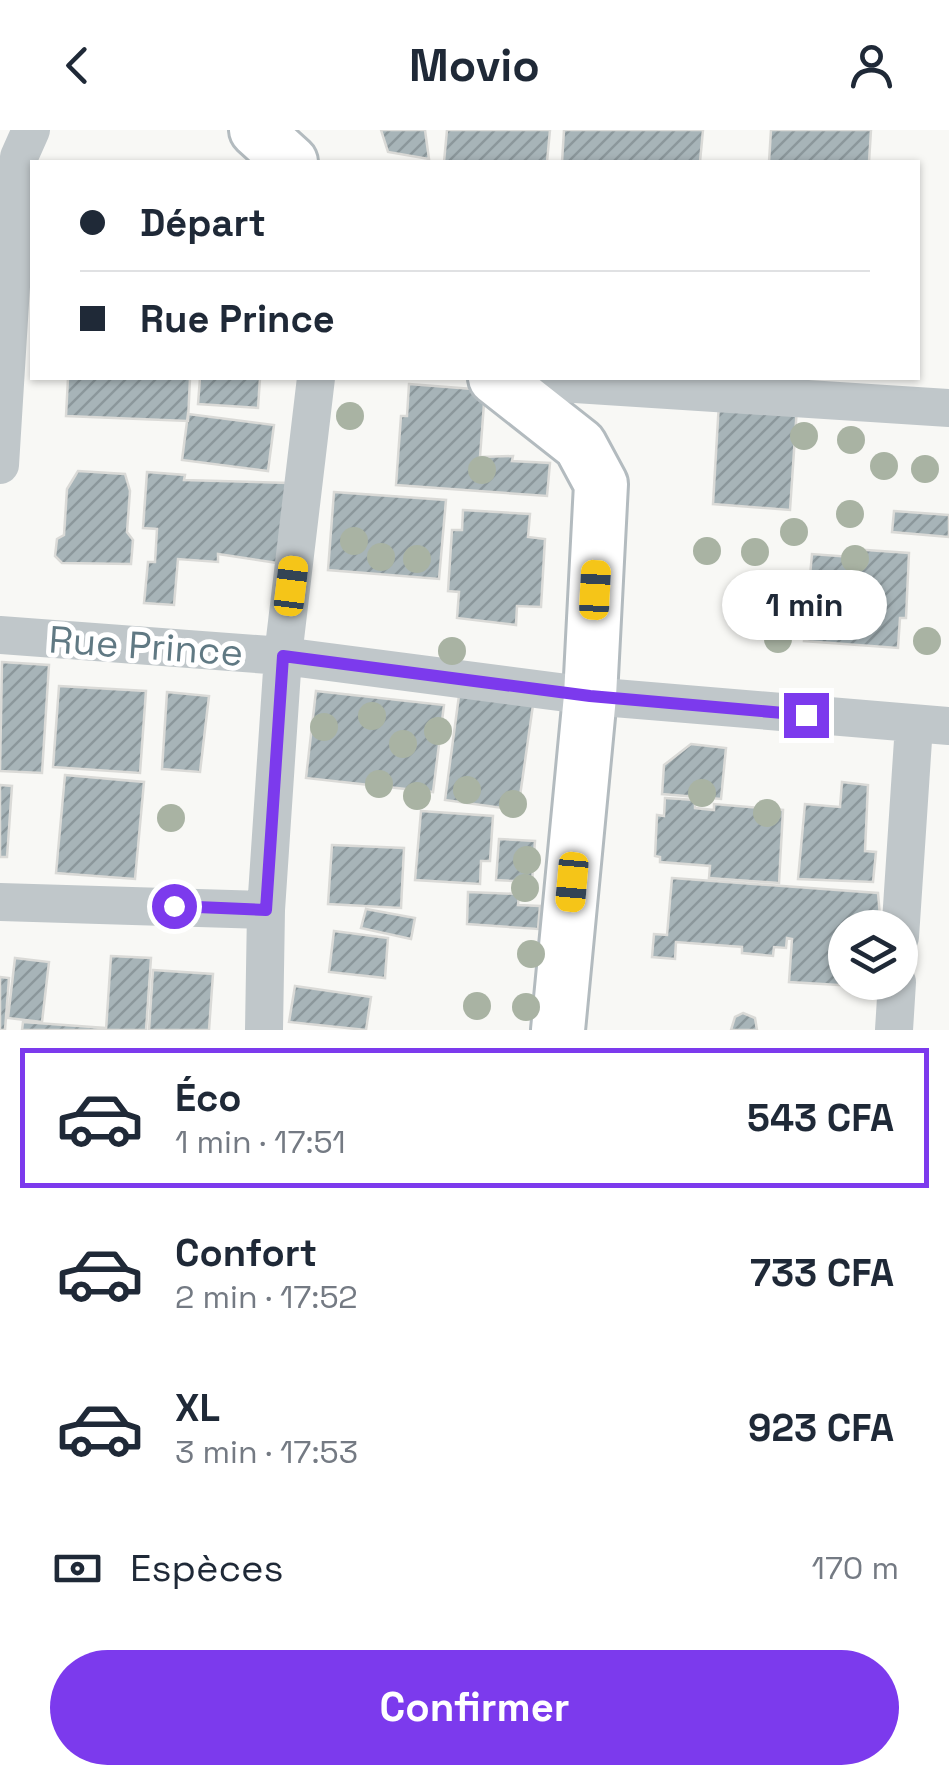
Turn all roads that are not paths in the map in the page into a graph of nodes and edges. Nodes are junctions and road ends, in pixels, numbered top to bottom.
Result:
1 (32, 130) edge
2 (256, 130) edge
3 (289, 160) edge
4 (316, 380) edge
5 (499, 380) edge
6 (526, 380) edge
7 (949, 408) edge
8 (0, 465) edge
9 (0, 635) edge
10 (283, 656) junction
11 (590, 696) junction
12 (932, 725) edge
13 (0, 902) edge
14 (266, 910) junction
15 (904, 910) edge
16 (896, 1000) edge
17 (264, 1030) edge
18 (558, 1030) edge
19 (894, 1030) edge

1 - 8 street
2 - 3 street
4 - 10 street
5 - 11 street
6 - 7 street
9 - 10 street, Rue Prince
10 - 11 street, Rue Prince
10 - 14 street
11 - 12 street, Rue Prince
11 - 18 street
12 - 15 street
13 - 14 street
14 - 17 street
16 - 19 street

